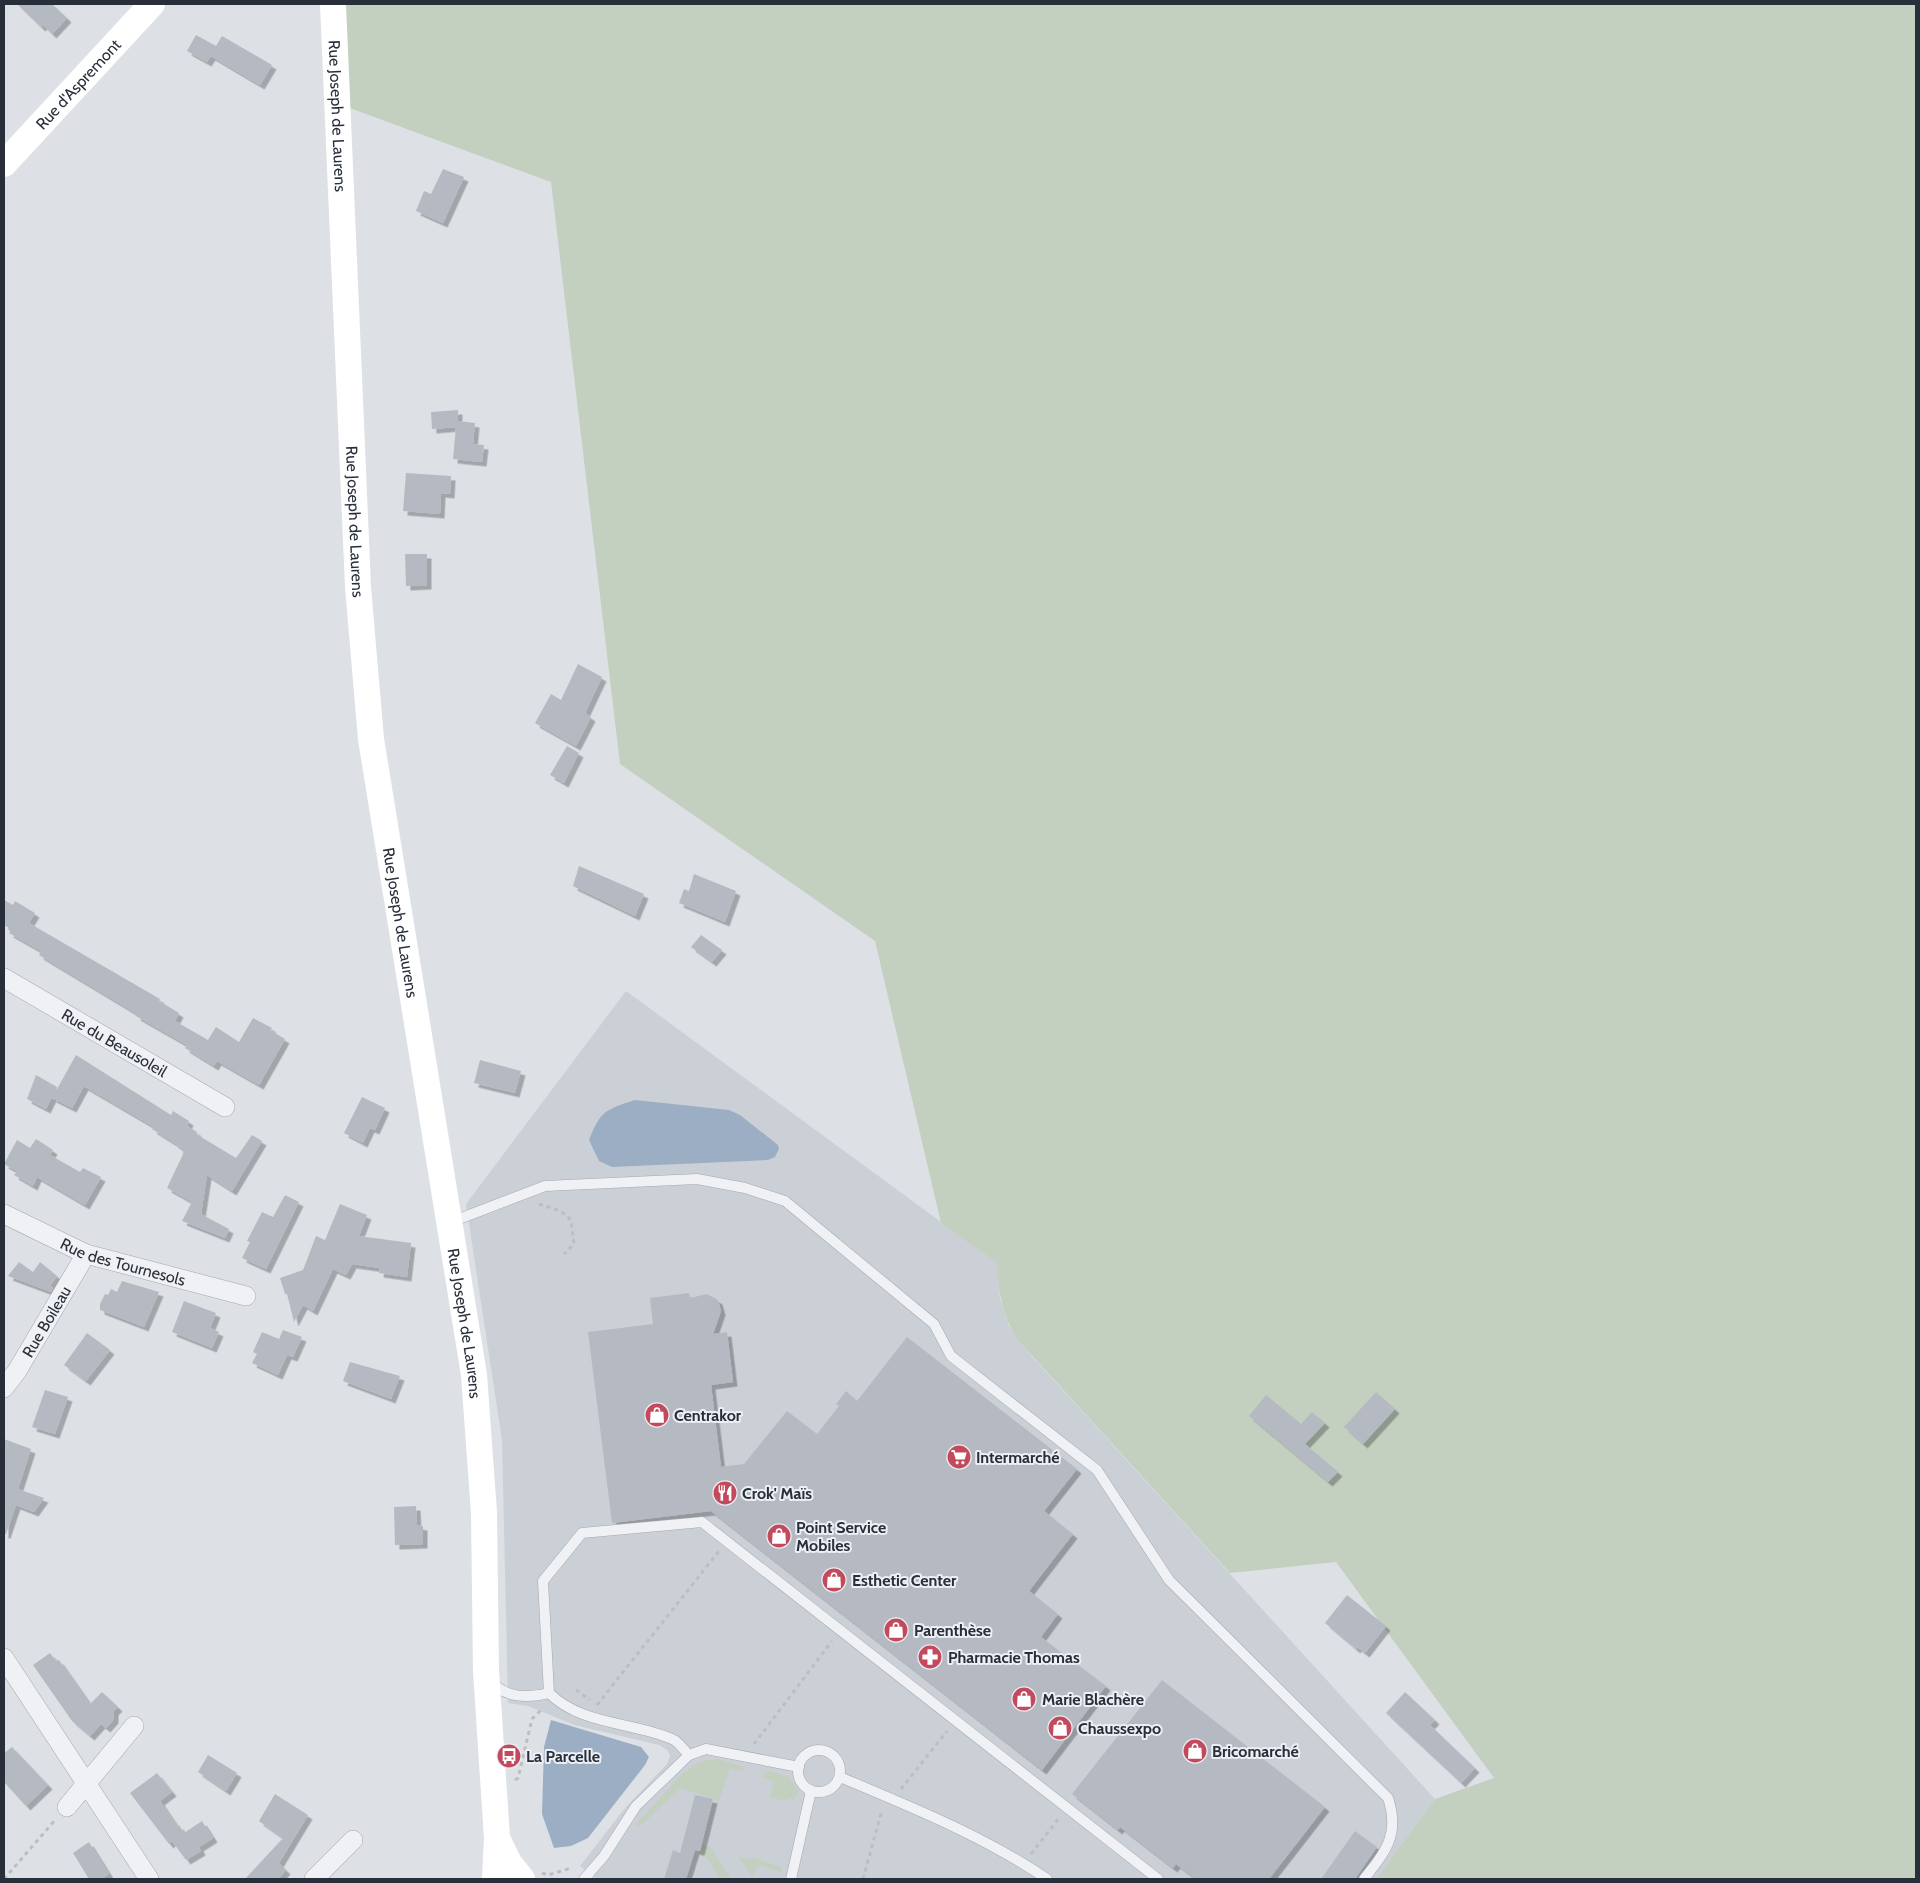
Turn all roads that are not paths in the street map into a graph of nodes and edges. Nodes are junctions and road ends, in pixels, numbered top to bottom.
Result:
1 (152, 4) edge
2 (333, 4) edge
3 (4, 164) edge
4 (4, 978) edge
5 (225, 1107) dead end
6 (4, 1214) edge
7 (451, 1222) junction
8 (86, 1254) junction
9 (246, 1296) dead end
10 (4, 1388) edge
11 (4, 1658) edge
12 (486, 1671) junction
13 (551, 1695) junction
14 (134, 1726) dead end
15 (689, 1755) junction
16 (799, 1767) junction
17 (840, 1777) junction
18 (86, 1784) junction
19 (811, 1791) junction
20 (67, 1807) road end
21 (497, 1838) junction
22 (352, 1840) dead end
23 (530, 1876) edge
24 (149, 1879) edge
25 (314, 1879) edge
26 (495, 1879) edge
27 (584, 1879) edge
28 (791, 1879) edge
29 (1048, 1879) edge
30 (1158, 1879) edge
31 (1364, 1879) edge

1 - 3 main road, Rue d'Aspremont
2 - 7 main road, Rue Joseph de Laurens
4 - 5 street, Rue du Beausoleil
6 - 8 street, Rue des Tournesols
7 - 12 main road, Rue Joseph de Laurens
7 - 31 lane
8 - 9 street, Rue des Tournesols
8 - 10 street, Rue Boileau
11 - 18 street
12 - 13 lane
12 - 21 main road, Rue Joseph de Laurens
13 - 15 lane
13 - 30 lane
14 - 18 street
15 - 16 lane
15 - 27 lane
16 - 17 lane
16 - 19 lane
17 - 19 lane
17 - 29 lane
18 - 20 street
18 - 24 street
19 - 28 lane
21 - 23 main road, Rue Joseph de Laurens
21 - 26 main road, Rue Joseph de Laurens
22 - 25 street

